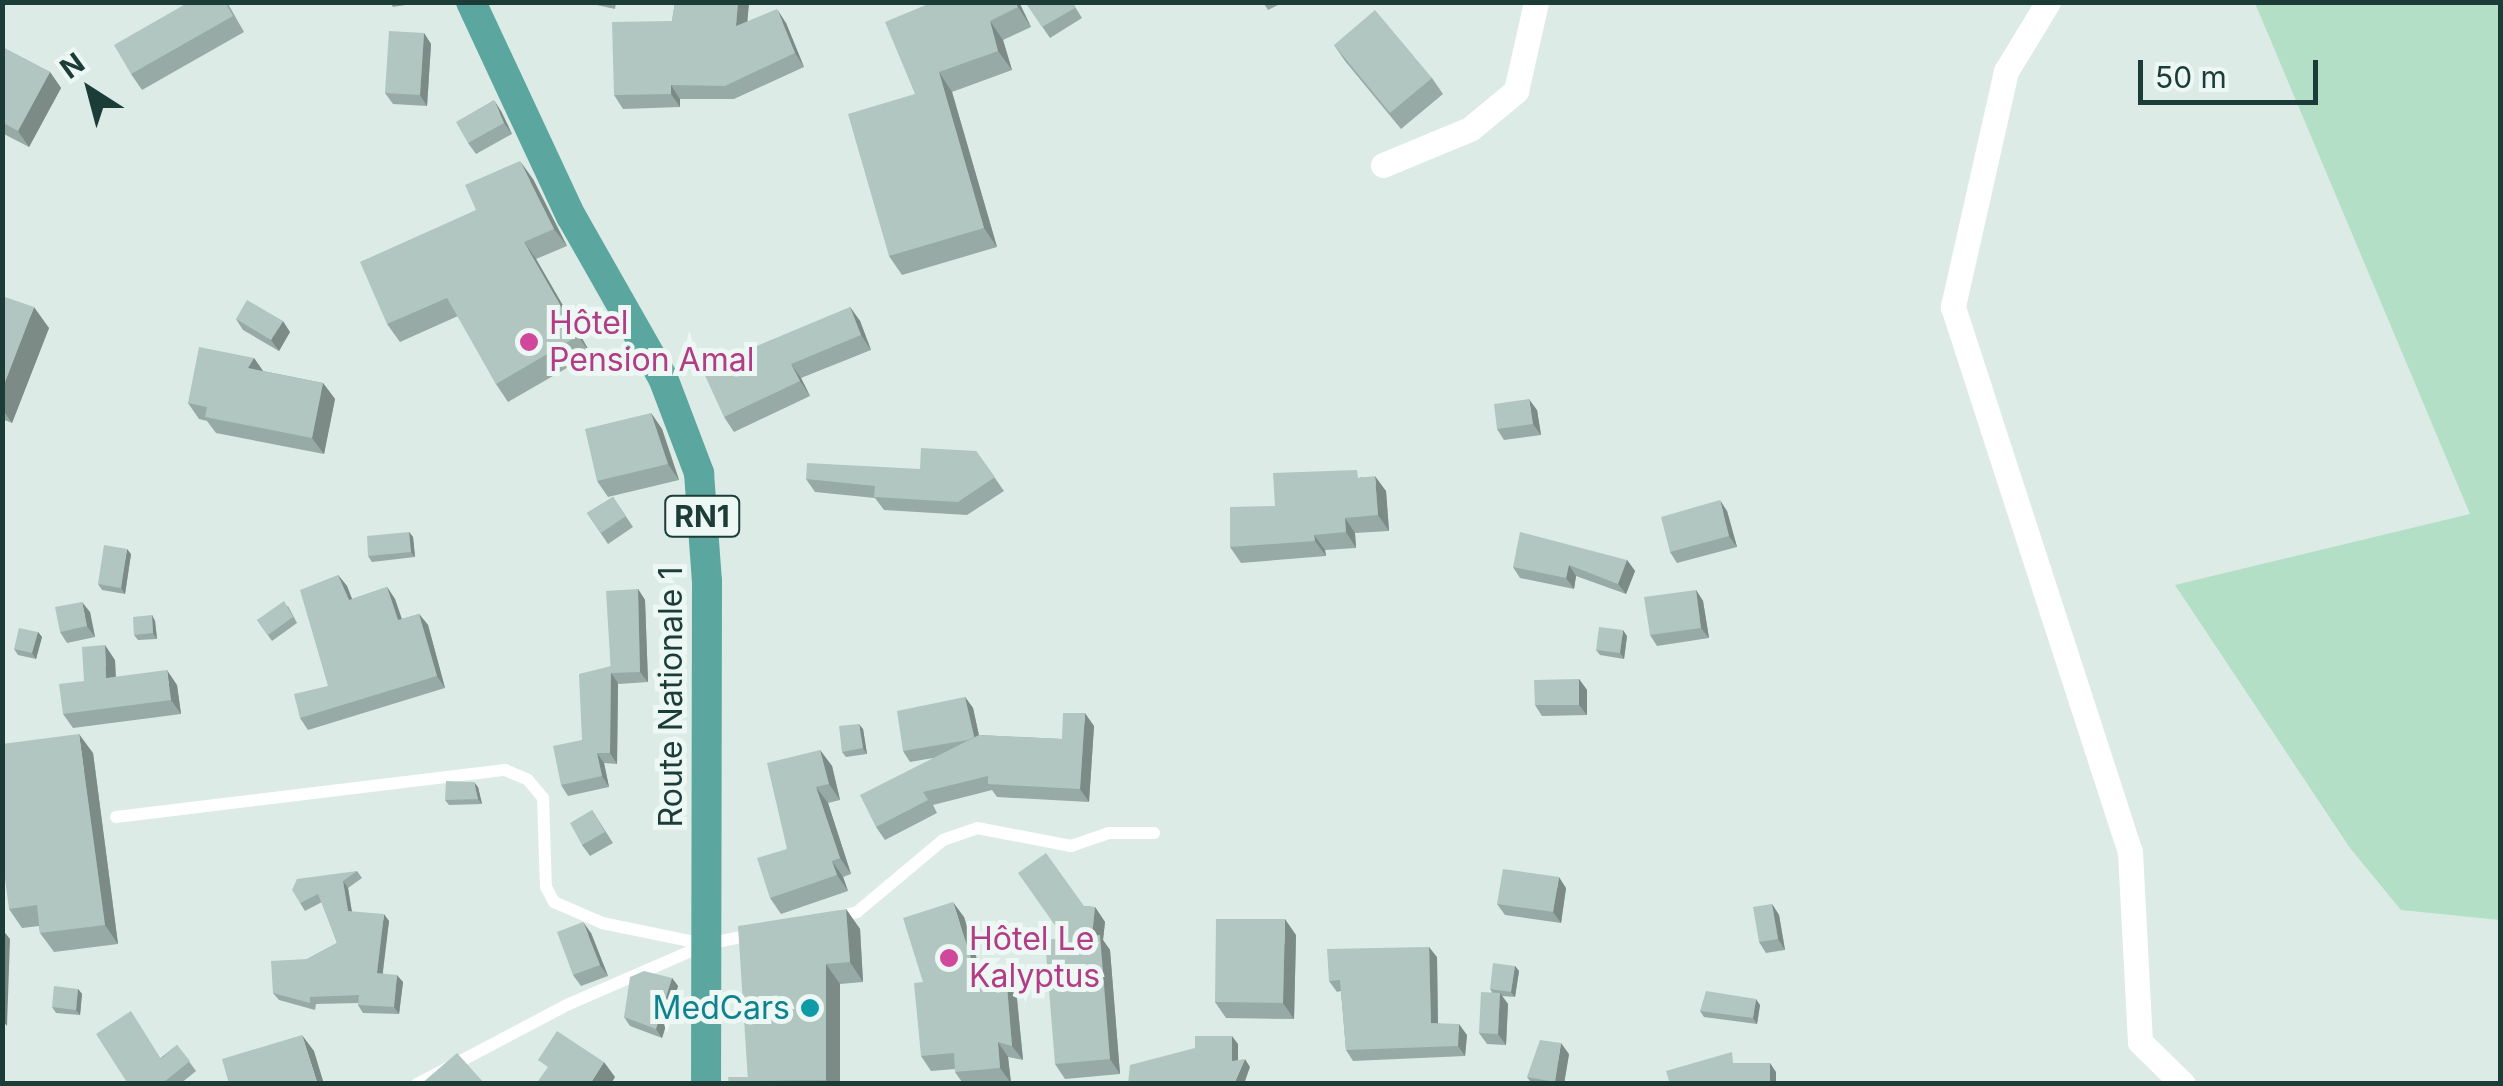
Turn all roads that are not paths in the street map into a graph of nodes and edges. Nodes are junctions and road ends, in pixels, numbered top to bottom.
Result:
1 (471, 2) edge
2 (1536, 2) edge
3 (2048, 2) edge
4 (1383, 165) dead end
5 (116, 816) dead end
6 (1154, 833) dead end
7 (820, 920) edge
8 (763, 932) edge
9 (706, 944) junction
10 (416, 1084) edge
11 (706, 1084) edge
12 (2182, 1084) edge

1 - 9 main road, Route Nationale 1 / RN1
2 - 4 street
3 - 12 street
5 - 9 lane
6 - 7 lane
8 - 9 lane
9 - 10 lane
9 - 11 main road, Route Nationale 1 / RN1

